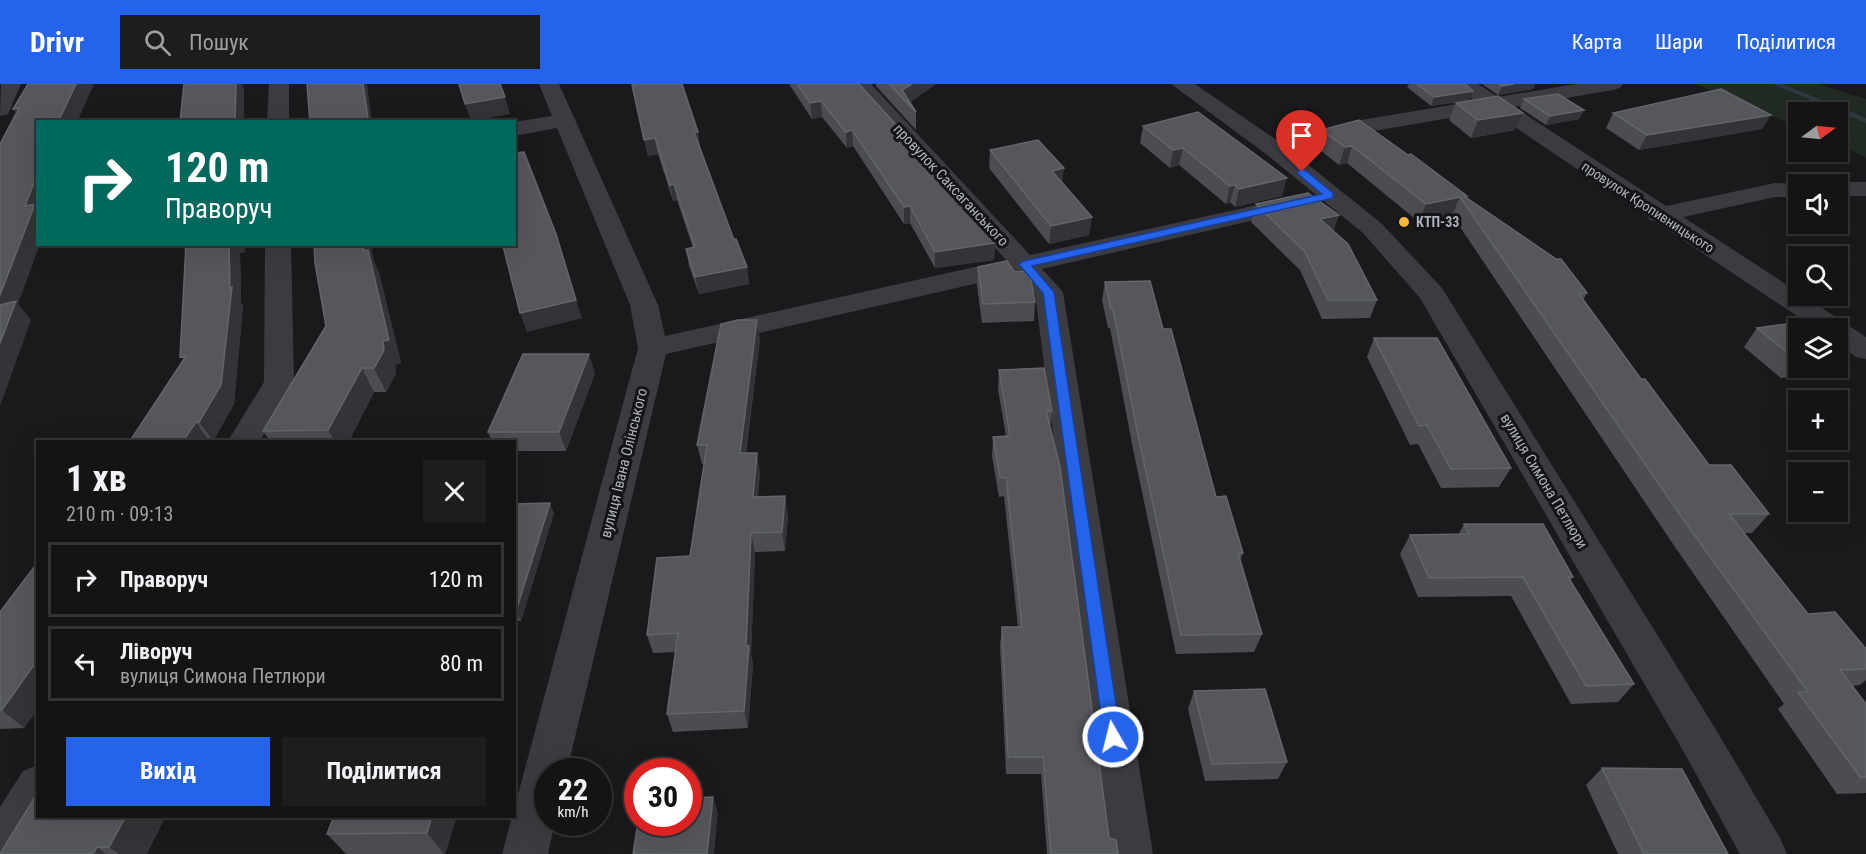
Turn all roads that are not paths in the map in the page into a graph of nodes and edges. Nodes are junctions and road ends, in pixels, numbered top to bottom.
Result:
1 (11, 84) edge
2 (279, 84) edge
3 (549, 84) edge
4 (859, 84) edge
5 (1181, 84) edge
6 (1464, 84) edge
7 (1613, 84) edge
8 (1495, 105) junction
9 (0, 109) edge
10 (278, 120) edge
11 (565, 120) junction
12 (516, 129) edge
13 (1274, 149) junction
14 (1848, 189) edge
15 (1866, 189) edge
16 (1788, 190) edge
17 (1329, 195) junction
18 (1659, 214) junction
19 (278, 246) edge
20 (1024, 264) junction
21 (1818, 318) edge
22 (1848, 338) edge
23 (653, 348) junction
24 (1866, 350) edge
25 (245, 440) edge
26 (36, 788) edge
27 (0, 848) edge
28 (525, 854) edge
29 (1130, 854) edge
30 (1764, 854) edge

1 - 9 street
2 - 10 street
3 - 11 street, вулиця Івана Олінського
4 - 20 street, провулок Саксаганського
5 - 13 street, вулиця Симона Петлюри
6 - 8 street, провулок Кропивницького
7 - 8 street
8 - 13 street
8 - 18 street, провулок Кропивницького
11 - 12 street
11 - 23 street, вулиця Івана Олінського
13 - 17 street, вулиця Симона Петлюри
14 - 15 street
16 - 18 street
17 - 20 street
17 - 30 street, вулиця Симона Петлюри
18 - 21 street, провулок Кропивницького
19 - 25 street
20 - 23 street
20 - 29 street, провулок Саксаганського
22 - 24 street, провулок Кропивницького
23 - 28 street, вулиця Івана Олінського
26 - 27 street

